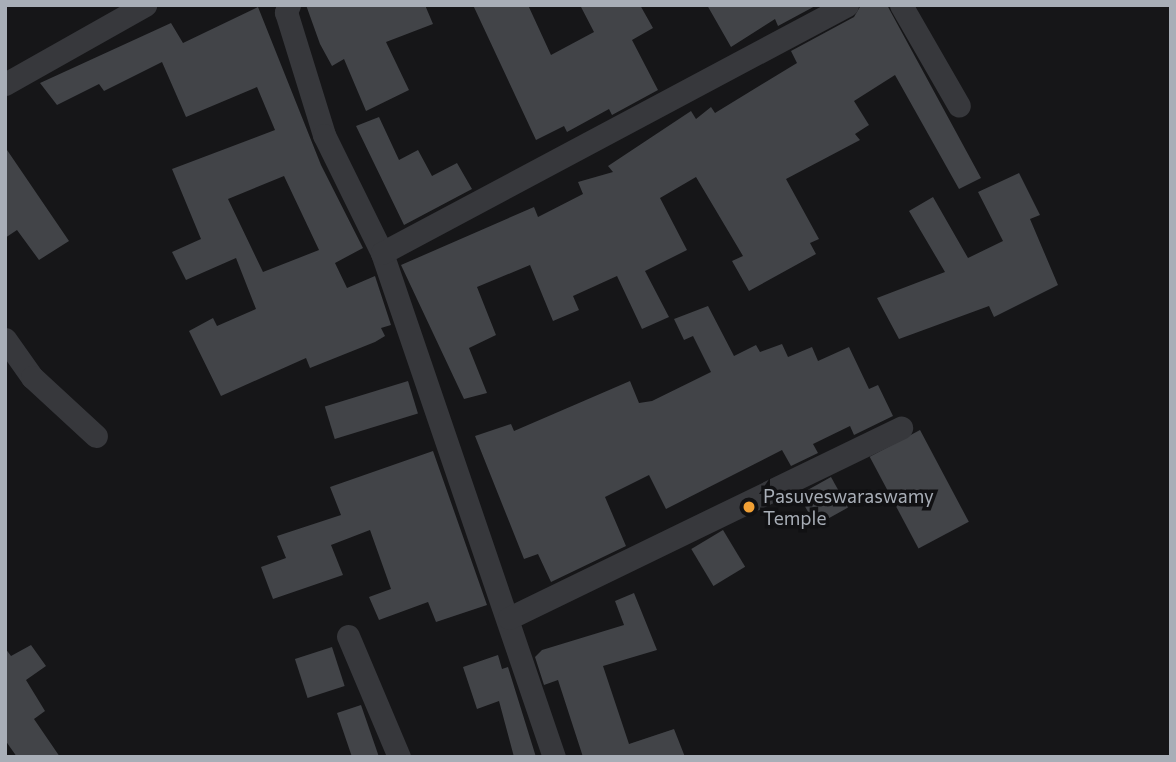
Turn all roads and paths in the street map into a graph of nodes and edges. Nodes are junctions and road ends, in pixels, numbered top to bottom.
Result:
1 (145, 5) edge
2 (289, 5) edge
3 (847, 5) edge
4 (901, 5) edge
5 (5, 84) edge
6 (959, 106) dead end
7 (383, 253) junction
8 (5, 340) edge
9 (901, 428) dead end
10 (96, 436) dead end
11 (509, 618) junction
12 (348, 636) dead end
13 (399, 757) edge
14 (554, 757) edge

1 - 5 street
2 - 7 street
3 - 7 street
4 - 6 street
7 - 11 street
8 - 10 street
9 - 11 street
11 - 14 street
12 - 13 street

